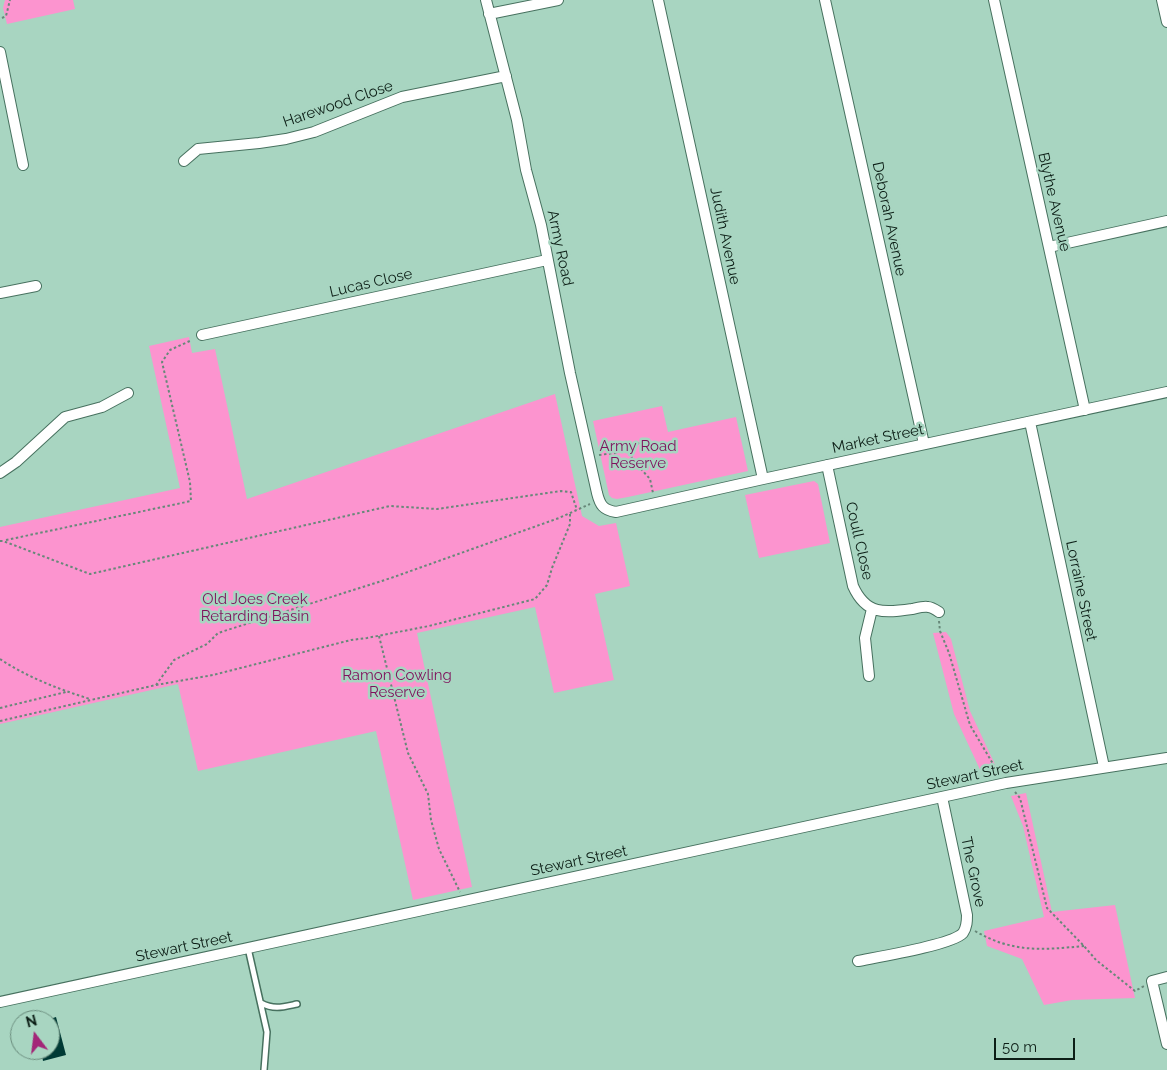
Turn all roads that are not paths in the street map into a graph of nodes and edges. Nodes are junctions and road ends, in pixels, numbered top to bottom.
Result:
1 (486, 0) edge
2 (558, 0) edge
3 (658, 0) edge
4 (825, 0) edge
5 (994, 0) edge
6 (1162, 0) edge
7 (489, 14) junction
8 (1167, 22) edge
9 (0, 52) edge
10 (506, 76) junction
11 (184, 162) dead end
12 (23, 165) dead end
13 (1167, 221) edge
14 (1049, 247) junction
15 (547, 260) junction
16 (36, 286) dead end
17 (0, 293) edge
18 (202, 335) road end
19 (1167, 392) edge
20 (128, 393) dead end
21 (1085, 410) junction
22 (1030, 422) junction
23 (924, 444) junction
24 (827, 465) junction
25 (0, 474) edge
26 (763, 479) junction
27 (599, 503) joint
28 (872, 609) junction
29 (939, 612) dead end
30 (869, 676) dead end
31 (1167, 758) edge
32 (1104, 767) junction
33 (942, 797) junction
34 (248, 948) junction
35 (858, 961) dead end
36 (1167, 978) edge
37 (0, 1002) edge
38 (260, 1003) junction
39 (297, 1004) dead end
40 (1167, 1044) edge
41 (264, 1070) edge

1 - 7 street, Army Road
2 - 7 street
3 - 26 street, Judith Avenue
4 - 23 street, Deborah Avenue
5 - 14 street, Blythe Avenue
6 - 8 street
7 - 10 street, Army Road
9 - 12 street
10 - 11 street, Harewood Close
10 - 15 street, Army Road
13 - 14 street
14 - 21 street, Blythe Avenue
15 - 18 street, Lucas Close
15 - 27 street, Army Road
16 - 17 street
19 - 21 street, Market Street
20 - 25 street
21 - 22 street, Market Street
22 - 23 street, Market Street
22 - 32 street, Lorraine Street
23 - 24 street, Market Street
24 - 26 street, Market Street
24 - 28 street, Coull Close
26 - 27 street, Market Street
28 - 29 street
28 - 30 street
31 - 32 street, Stewart Street
32 - 33 street, Stewart Street
33 - 34 street, Stewart Street
33 - 35 street, The Grove
34 - 37 street, Stewart Street
34 - 38 lane
36 - 40 street
38 - 39 lane
38 - 41 lane

